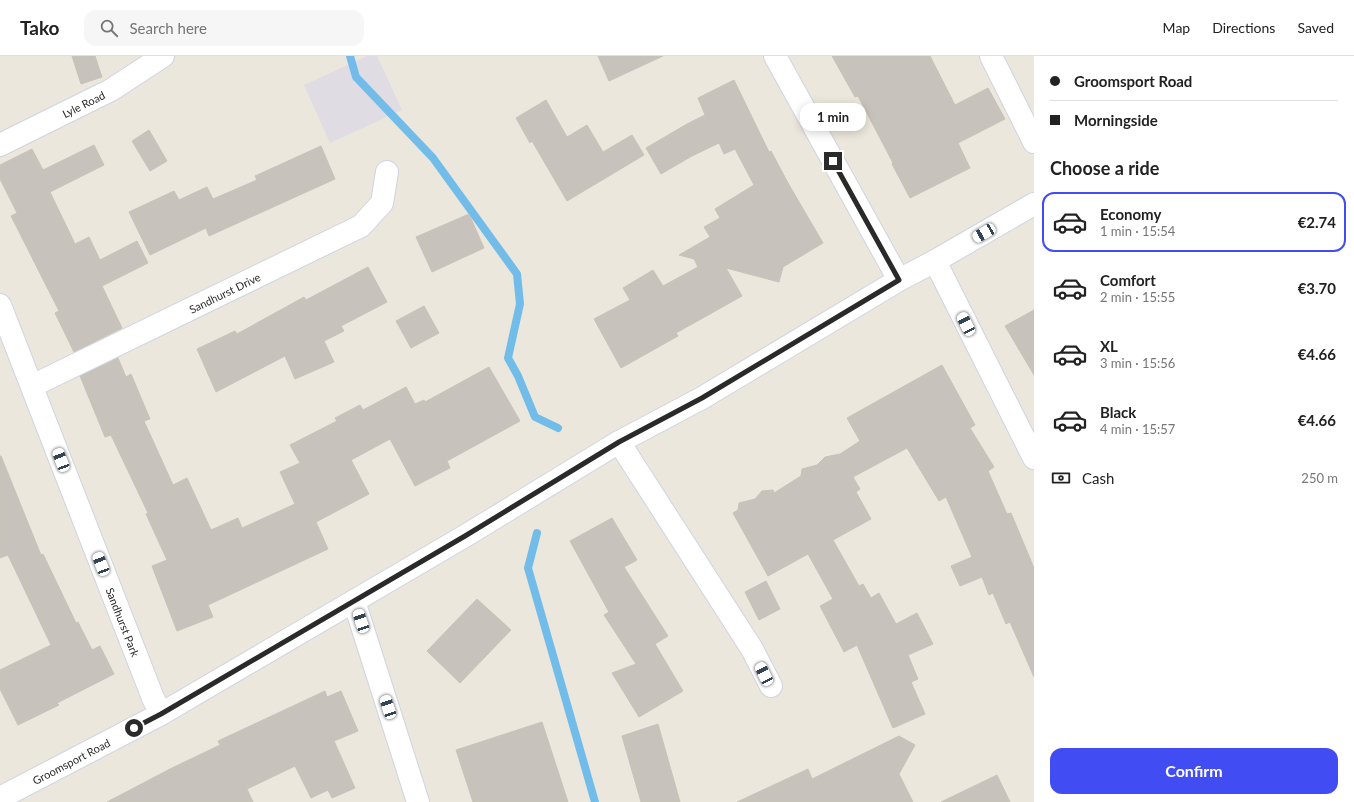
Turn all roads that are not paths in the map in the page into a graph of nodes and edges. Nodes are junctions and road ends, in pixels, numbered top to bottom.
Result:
1 (163, 56) edge
2 (775, 56) edge
3 (991, 56) edge
4 (1034, 142) edge
5 (0, 145) edge
6 (387, 172) dead end
7 (1034, 204) edge
8 (935, 261) junction
9 (899, 280) junction
10 (0, 306) edge
11 (32, 386) junction
12 (619, 442) junction
13 (1034, 458) edge
14 (354, 601) junction
15 (771, 686) dead end
16 (161, 714) junction
17 (0, 798) edge
18 (418, 802) edge

1 - 5 street, Lyle Road
2 - 9 street
3 - 4 street
6 - 11 street, Sandhurst Drive
7 - 8 street, Groomsport Road
8 - 9 street, Groomsport Road
8 - 13 street
9 - 12 street, Groomsport Road
10 - 11 street, Sandhurst Park
11 - 16 street, Sandhurst Park
12 - 14 street, Groomsport Road
12 - 15 street
14 - 16 street, Groomsport Road
14 - 18 street
16 - 17 street, Groomsport Road

